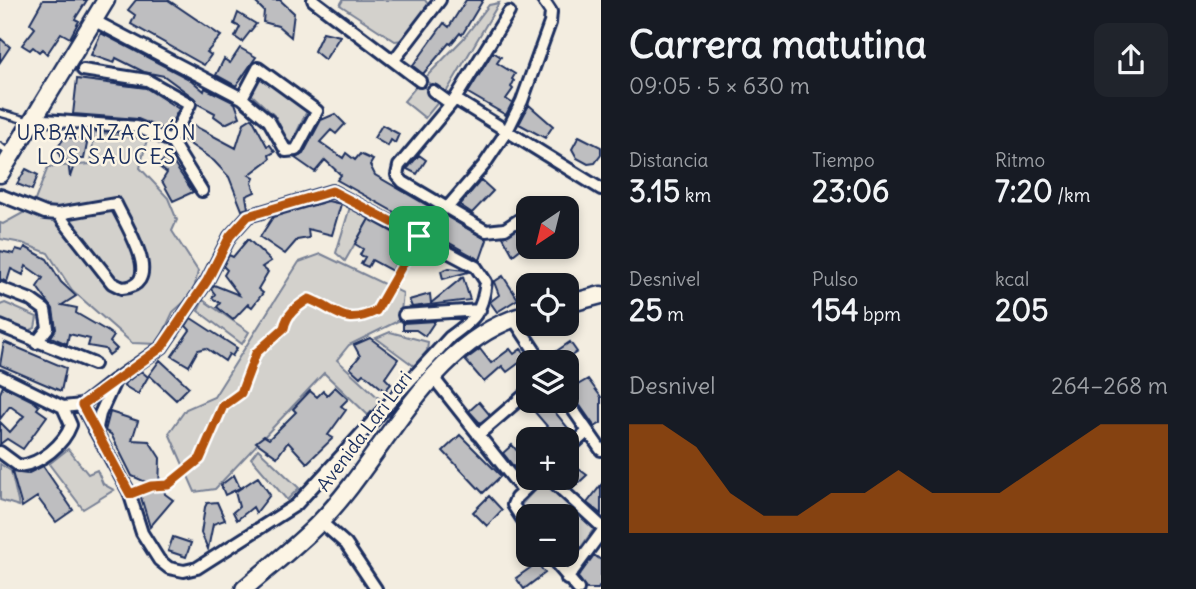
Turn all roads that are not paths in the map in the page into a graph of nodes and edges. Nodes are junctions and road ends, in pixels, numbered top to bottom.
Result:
1 (106, 0) edge
2 (313, 0) edge
3 (543, 0) edge
4 (439, 1) edge
5 (509, 12) dead end
6 (93, 20) junction
7 (394, 60) junction
8 (83, 70) dead end
9 (420, 81) dead end
10 (433, 90) dead end
11 (242, 97) junction
12 (453, 101) junction
13 (0, 113) edge
14 (34, 119) junction
15 (507, 131) junction
16 (171, 141) junction
17 (6, 150) edge
18 (0, 174) edge
19 (601, 189) edge
20 (202, 191) dead end
21 (0, 195) edge
22 (447, 208) junction
23 (58, 214) junction
24 (516, 222) edge
25 (0, 288) edge
26 (601, 295) edge
27 (579, 301) edge
28 (480, 310) junction
29 (404, 315) dead end
30 (516, 319) edge
31 (0, 326) edge
32 (466, 326) junction
33 (474, 341) junction
34 (36, 343) junction
35 (94, 364) dead end
36 (432, 376) junction
37 (1, 379) edge
38 (116, 379) junction
39 (516, 402) edge
40 (82, 405) junction
41 (63, 407) junction
42 (575, 413) edge
43 (96, 432) junction
44 (587, 432) junction
45 (478, 435) junction
46 (579, 439) edge
47 (601, 450) edge
48 (0, 452) edge
49 (562, 490) edge
50 (523, 491) joint
51 (516, 510) edge
52 (321, 522) junction
53 (601, 526) edge
54 (601, 533) edge
55 (558, 567) edge
56 (567, 579) junction
57 (244, 589) edge
58 (376, 589) edge
59 (578, 589) edge

1 - 6 street
2 - 7 street
3 - 15 street
4 - 7 street
5 - 12 street
6 - 11 street
6 - 14 street
7 - 9 street
8 - 16 street
10 - 12 street
11 - 11 street
12 - 15 street
12 - 22 street
13 - 14 lane
14 - 16 street
14 - 17 street
15 - 19 street
15 - 22 street
16 - 20 street
17 - 18 street
21 - 23 street
22 - 24 street
23 - 23 street
25 - 34 street
26 - 27 street
28 - 29 street
28 - 32 street
28 - 38 street
30 - 33 street, Avenida Lari Lari
31 - 34 street
32 - 33 street
32 - 43 street
33 - 36 street, Avenida Lari Lari
34 - 35 street
36 - 45 street
36 - 52 street, Avenida Lari Lari
37 - 41 street
38 - 40 street
38 - 43 street
39 - 45 street
40 - 41 street
40 - 43 street
41 - 48 street
42 - 44 street
44 - 46 street
44 - 47 street
45 - 50 street
49 - 53 street
50 - 51 street
52 - 57 street, Avenida Lari Lari
52 - 58 street
54 - 56 street
55 - 56 street
56 - 59 street

